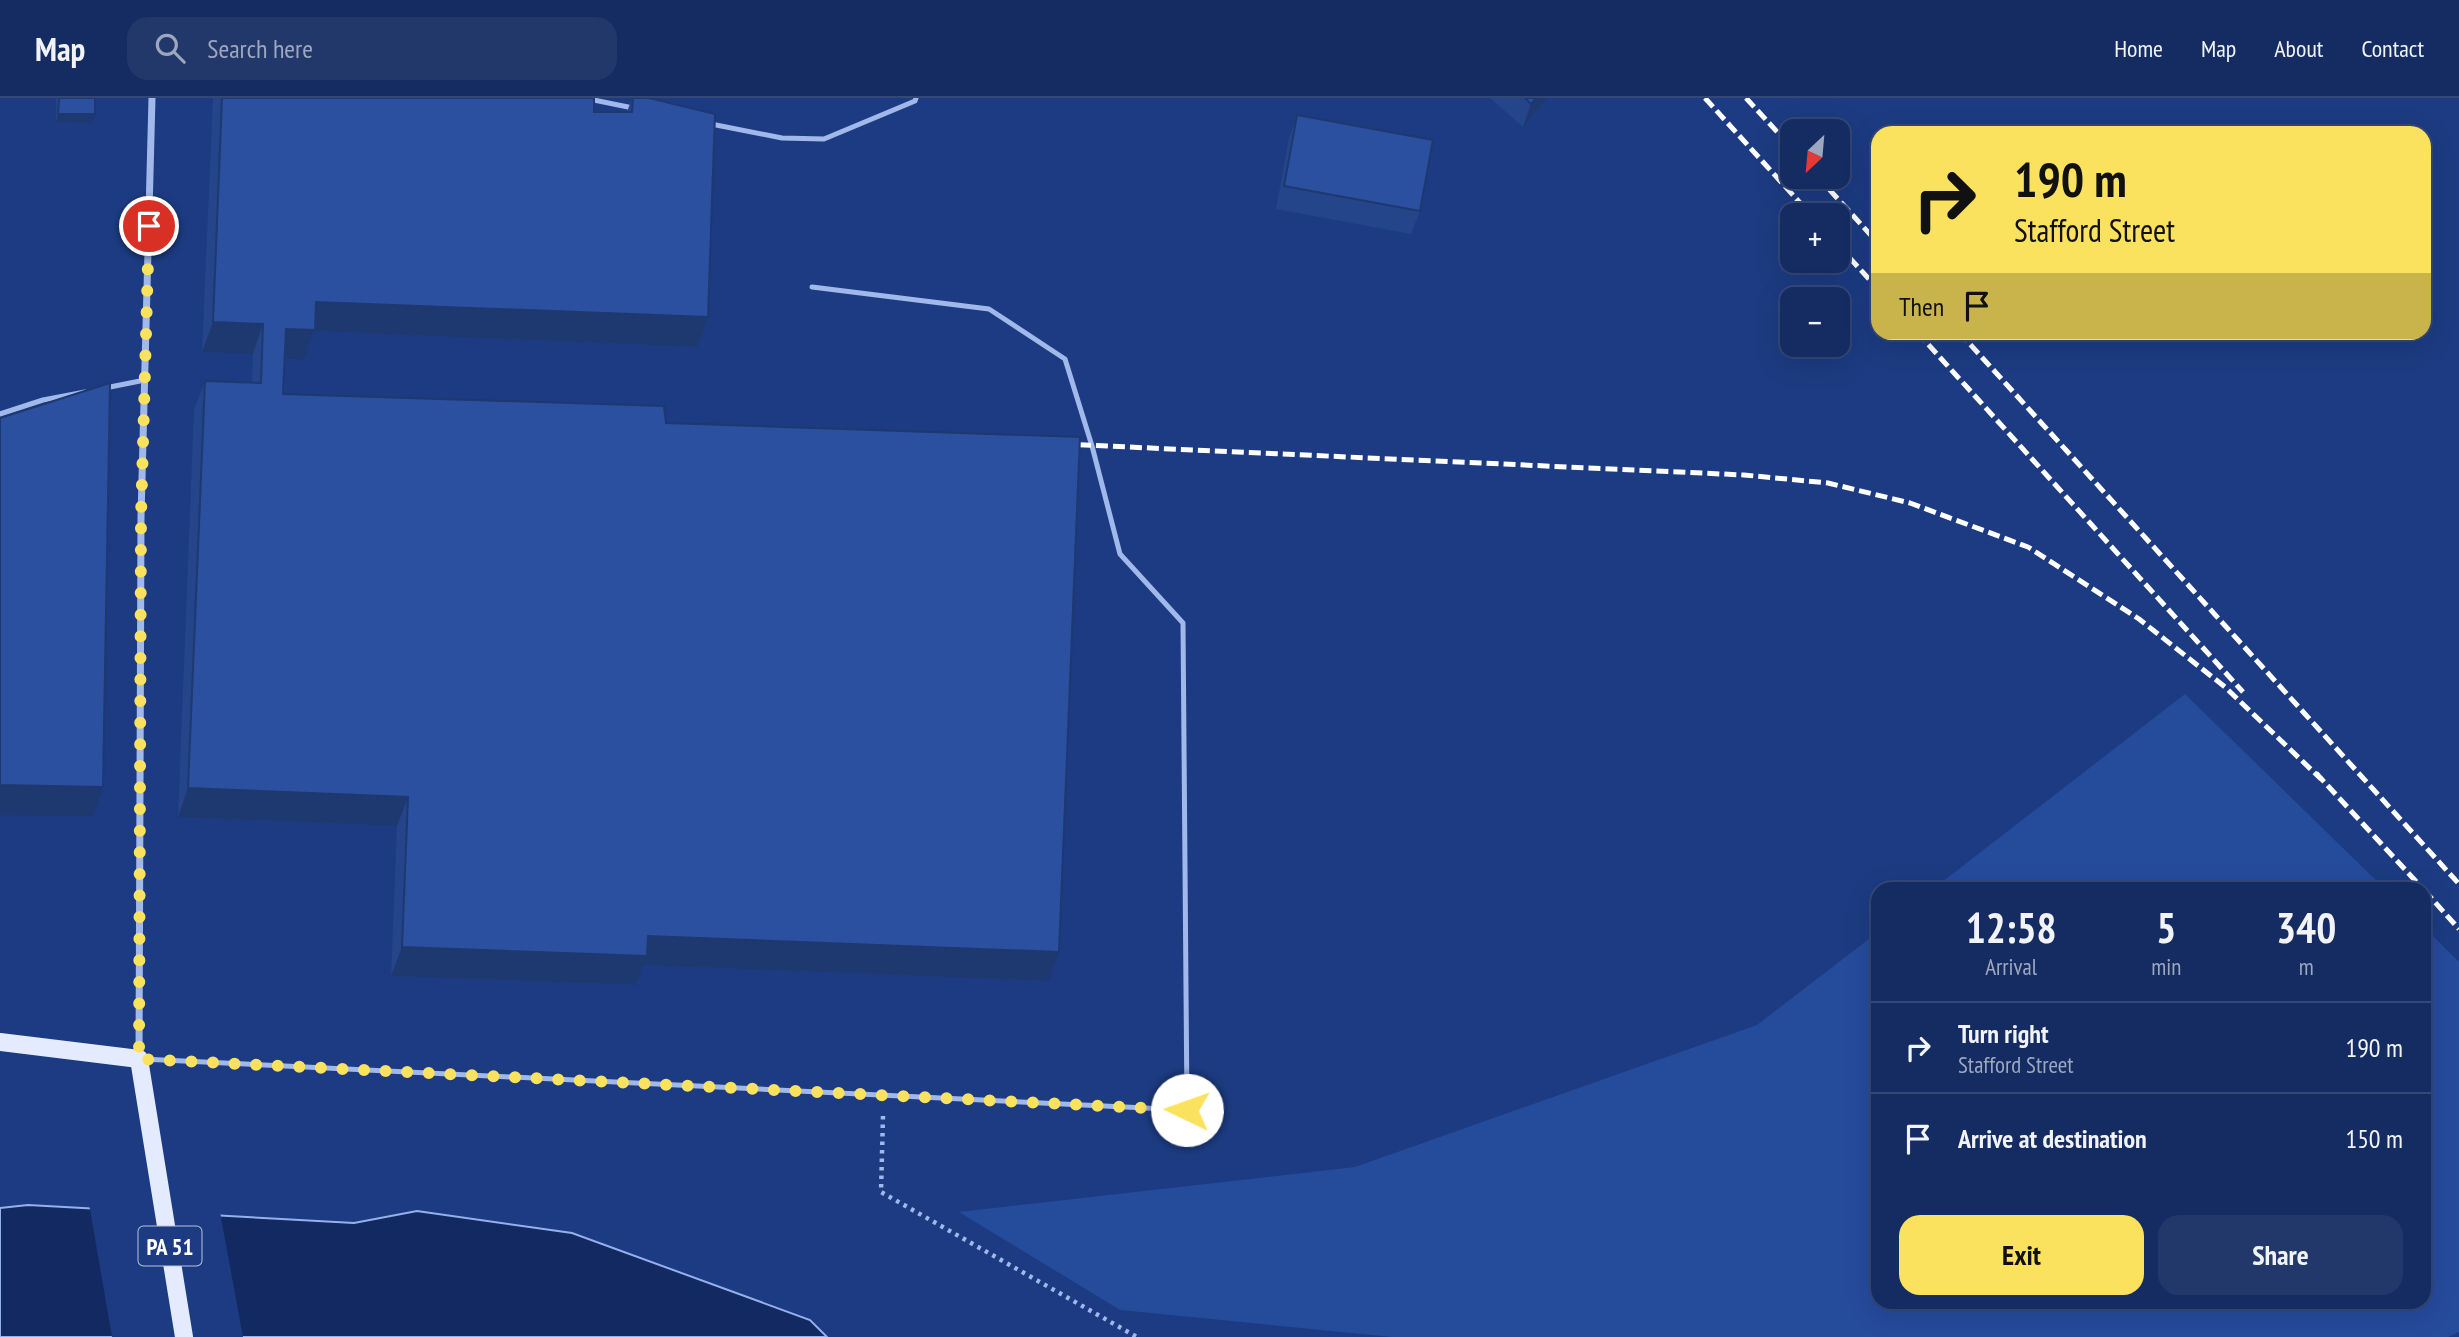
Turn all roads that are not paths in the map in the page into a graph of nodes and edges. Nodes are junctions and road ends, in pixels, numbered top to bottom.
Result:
1 (152, 98) edge
2 (584, 98) edge
3 (916, 98) edge
4 (637, 109) edge
5 (703, 122) edge
6 (812, 287) dead end
7 (145, 380) junction
8 (0, 414) edge
9 (0, 1042) edge
10 (139, 1059) junction
11 (184, 1337) edge

1 - 7 street
2 - 4 lane
3 - 5 lane
6 - 10 lane
7 - 8 lane
7 - 10 street
9 - 10 main road
10 - 11 main road, PA 51

